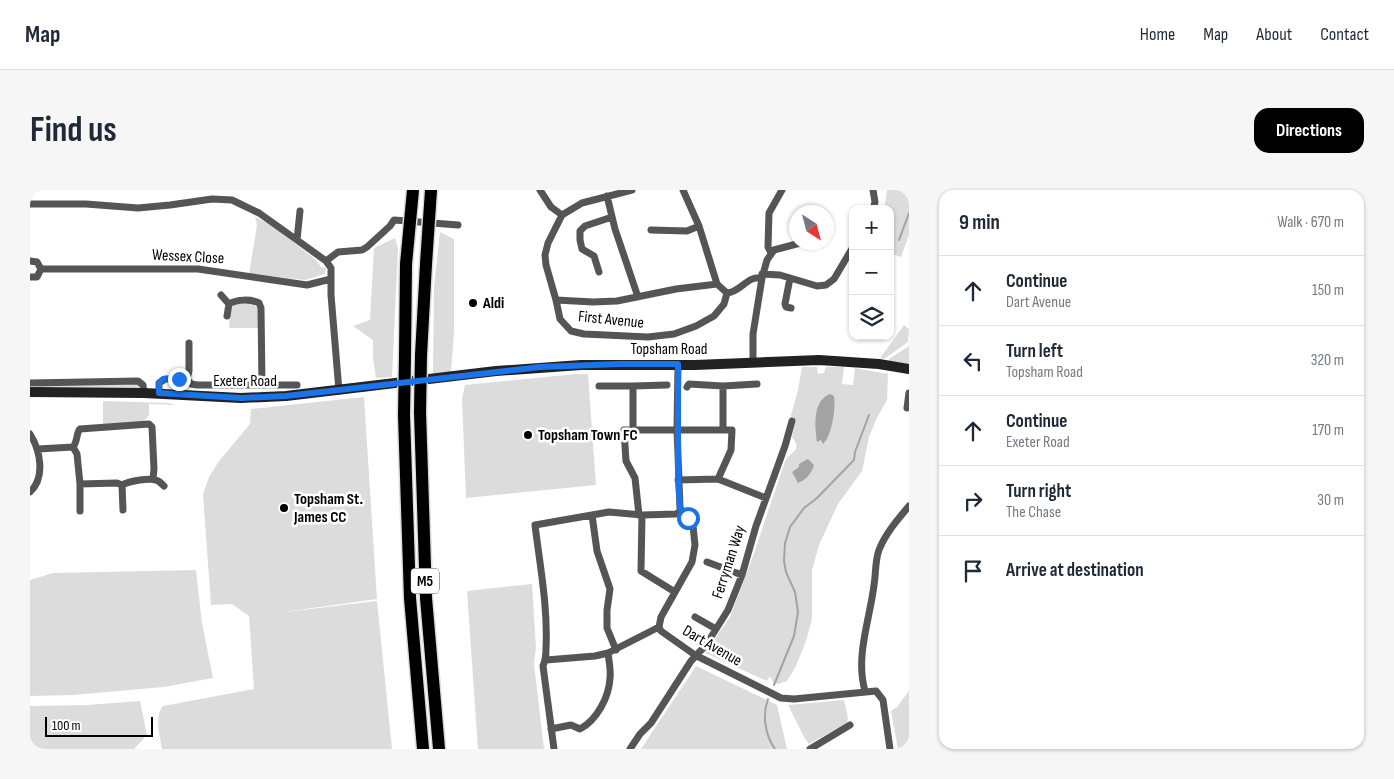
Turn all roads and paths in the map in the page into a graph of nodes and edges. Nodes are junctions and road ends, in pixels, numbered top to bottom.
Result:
1 (413, 190) edge
2 (431, 190) edge
3 (540, 190) edge
4 (632, 190) edge
5 (683, 190) edge
6 (782, 190) edge
7 (873, 190) edge
8 (607, 196) junction
9 (30, 204) edge
10 (875, 205) edge
11 (300, 211) dead end
12 (562, 214) junction
13 (612, 217) junction
14 (458, 225) dead end
15 (699, 226) junction
16 (651, 230) dead end
17 (297, 240) junction
18 (789, 246) edge
19 (851, 250) edge
20 (771, 253) junction
21 (30, 261) edge
22 (326, 261) junction
23 (41, 269) junction
24 (599, 272) dead end
25 (762, 276) junction
26 (30, 278) edge
27 (790, 278) junction
28 (331, 279) junction
29 (718, 284) junction
30 (727, 293) junction
31 (221, 295) dead end
32 (638, 297) junction
33 (556, 300) junction
34 (228, 304) junction
35 (791, 308) dead end
36 (227, 316) dead end
37 (189, 343) dead end
38 (753, 362) junction
39 (678, 364) junction
40 (909, 369) edge
41 (187, 379) junction
42 (30, 382) edge
43 (757, 384) dead end
44 (262, 385) junction
45 (297, 385) dead end
46 (667, 385) dead end
47 (599, 386) dead end
48 (633, 386) junction
49 (723, 386) junction
50 (687, 387) dead end
51 (339, 391) junction
52 (30, 392) edge
53 (144, 393) junction
54 (159, 393) junction
55 (909, 393) edge
56 (907, 408) dead end
57 (792, 421) dead end
58 (633, 429) junction
59 (677, 429) junction
60 (723, 429) junction
61 (30, 434) edge
62 (73, 447) junction
63 (38, 449) junction
64 (153, 479) junction
65 (718, 479) junction
66 (678, 480) junction
67 (80, 484) junction
68 (122, 485) junction
69 (164, 486) dead end
70 (30, 492) edge
71 (766, 498) junction
72 (909, 506) edge
73 (123, 510) dead end
74 (80, 511) dead end
75 (681, 511) junction
76 (592, 515) junction
77 (641, 515) junction
78 (707, 562) dead end
79 (742, 575) junction
80 (675, 592) junction
81 (695, 617) dead end
82 (659, 627) junction
83 (716, 629) junction
84 (616, 650) junction
85 (608, 654) junction
86 (695, 655) junction
87 (546, 660) junction
88 (865, 691) junction
89 (850, 725) dead end
90 (551, 729) junction
91 (805, 742) dead end
92 (423, 749) edge
93 (439, 749) edge
94 (554, 749) edge
95 (630, 749) edge
96 (810, 749) edge
97 (890, 749) edge

1 - 92 highway, M5, bridge
2 - 93 highway, M5, bridge
3 - 12 street
4 - 8 street
5 - 15 street
6 - 20 street
7 - 10 street
8 - 12 street
8 - 13 street
9 - 17 street
11 - 17 street
12 - 33 street, First Avenue
13 - 24 street
13 - 32 street
14 - 22 street
15 - 16 street
15 - 29 street
17 - 22 street
18 - 20 street
19 - 27 street
20 - 25 street
21 - 23 street
22 - 28 street
23 - 26 street
23 - 28 street, Wessex Close
25 - 27 street
25 - 30 street
25 - 38 street
27 - 35 street
28 - 51 street
29 - 30 street
29 - 32 street
30 - 33 street, First Avenue
31 - 34 street
32 - 33 street
34 - 36 street
34 - 44 street
37 - 41 street
38 - 39 street, Topsham Road
38 - 40 street, Topsham Road
39 - 51 street, Topsham Road
39 - 59 street, Dart Avenue
41 - 44 street
41 - 54 street
42 - 53 street
43 - 49 street
44 - 45 street
46 - 48 street
47 - 48 street
48 - 58 street
49 - 50 street
49 - 60 street
51 - 54 street, Exeter Road
52 - 53 street, Exeter Road
53 - 54 street, Exeter Road
55 - 56 street
57 - 71 street, Ferryman Way
58 - 59 street
58 - 77 street
59 - 60 street
59 - 66 street, Dart Avenue
60 - 65 street
61 - 63 street
62 - 63 street
62 - 64 street
62 - 67 street
63 - 70 street
64 - 68 street
64 - 69 street
65 - 66 street
65 - 71 street
66 - 75 street, Dart Avenue
67 - 68 street
67 - 74 street
68 - 73 street
71 - 79 street, Ferryman Way
72 - 88 street
75 - 77 street
75 - 80 street, Dart Avenue
76 - 77 street
76 - 84 street
76 - 87 street
77 - 80 street
78 - 79 street
79 - 83 street, Ferryman Way
80 - 82 street, Dart Avenue
81 - 83 street
82 - 84 street
82 - 86 street, Dart Avenue
83 - 86 street, Ferryman Way
84 - 85 street
85 - 87 street
85 - 90 street
86 - 88 street, Dart Avenue
86 - 95 street, Ferryman Way
87 - 90 street
88 - 97 street
89 - 96 street
90 - 94 street
91 - 96 street

